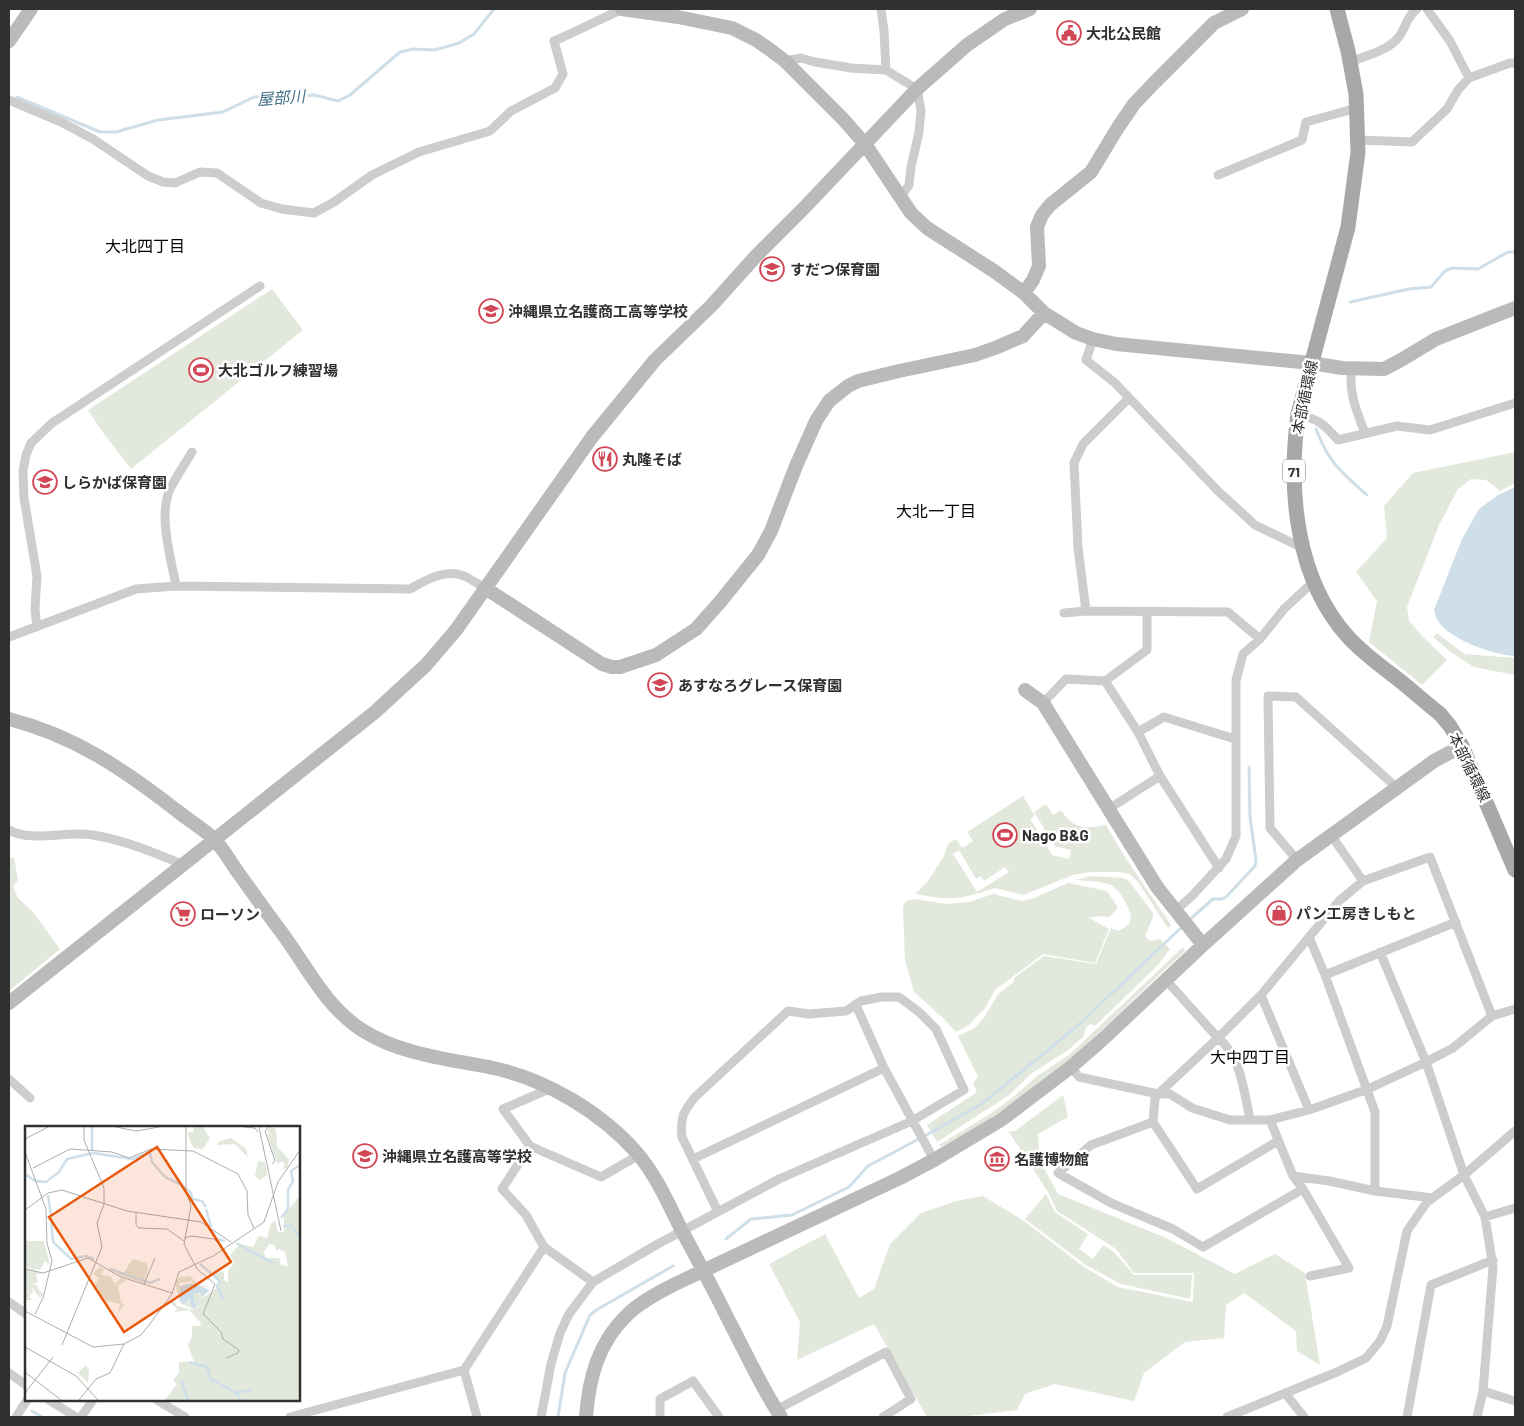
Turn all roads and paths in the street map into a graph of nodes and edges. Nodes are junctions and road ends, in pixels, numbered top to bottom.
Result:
1 (31, 9) edge
2 (623, 9) edge
3 (881, 9) edge
4 (1030, 9) edge
5 (1242, 9) edge
6 (1337, 9) edge
7 (1417, 9) edge
8 (1427, 9) edge
9 (9, 41) edge
10 (785, 61) junction
11 (1350, 62) junction
12 (1515, 63) edge
13 (886, 70) junction
14 (1469, 78) junction
15 (917, 89) junction
16 (9, 100) edge
17 (1357, 108) junction
18 (1359, 140) junction
19 (865, 144) junction
20 (1218, 175) dead end
21 (900, 198) junction
22 (260, 286) dead end
23 (1024, 293) junction
24 (1515, 308) edge
25 (1044, 313) junction
26 (1093, 339) junction
27 (1311, 363) junction
28 (1352, 369) junction
29 (1130, 398) junction
30 (1515, 403) edge
31 (1298, 414) junction
32 (1365, 433) junction
33 (192, 452) dead end
34 (1303, 548) junction
35 (1313, 582) junction
36 (176, 586) junction
37 (485, 588) junction
38 (1086, 611) junction
39 (1147, 612) junction
40 (1064, 614) dead end
41 (36, 627) junction
42 (9, 637) edge
43 (1260, 640) junction
44 (1105, 680) junction
45 (1025, 690) dead end
46 (1044, 703) junction
47 (9, 719) edge
48 (1138, 732) junction
49 (1235, 740) junction
50 (1462, 746) junction
51 (1160, 776) junction
52 (1396, 787) junction
53 (1110, 808) junction
54 (9, 830) edge
55 (1331, 835) junction
56 (215, 840) junction
57 (1297, 860) junction
58 (184, 865) junction
59 (1219, 868) junction
60 (1515, 870) edge
61 (1363, 881) junction
62 (1177, 915) junction
63 (1456, 922) junction
64 (1309, 937) junction
65 (1199, 941) junction
66 (1380, 952) junction
67 (1325, 975) junction
68 (1166, 980) junction
69 (1261, 995) junction
70 (9, 1003) edge
71 (856, 1005) junction
72 (1515, 1009) edge
73 (1492, 1016) junction
74 (1218, 1038) junction
75 (1426, 1062) junction
76 (1071, 1067) junction
77 (884, 1068) junction
78 (9, 1079) edge
79 (549, 1089) junction
80 (1368, 1089) junction
81 (1158, 1094) junction
82 (30, 1098) dead end
83 (1309, 1110) junction
84 (1250, 1119) junction
85 (1270, 1120) junction
86 (912, 1121) junction
87 (1153, 1122) junction
88 (1515, 1131) edge
89 (1278, 1141) junction
90 (530, 1146) junction
91 (639, 1155) junction
92 (693, 1159) junction
93 (934, 1160) junction
94 (1464, 1175) junction
95 (1293, 1176) junction
96 (1303, 1189) junction
97 (1375, 1191) junction
98 (1433, 1198) junction
99 (1515, 1208) edge
100 (718, 1212) junction
101 (1485, 1217) junction
102 (683, 1232) junction
103 (544, 1247) junction
104 (1493, 1260) junction
105 (705, 1271) junction
106 (1310, 1276) dead end
107 (593, 1282) junction
108 (9, 1302) edge
109 (25, 1313) edge
110 (464, 1370) junction
111 (9, 1373) edge
112 (25, 1384) edge
113 (1483, 1391) junction
114 (1285, 1393) junction
115 (26, 1401) edge
116 (51, 1401) edge
117 (92, 1401) edge
118 (159, 1401) edge
119 (1515, 1401) edge
120 (779, 1413) edge
121 (16, 1417) edge
122 (76, 1417) edge
123 (81, 1417) edge
124 (185, 1417) edge
125 (290, 1417) edge
126 (477, 1417) edge
127 (541, 1417) edge
128 (586, 1417) edge
129 (660, 1417) edge
130 (719, 1417) edge
131 (883, 1417) edge
132 (1227, 1417) edge
133 (1304, 1417) edge
134 (1407, 1417) edge
135 (1477, 1417) edge

1 - 9 street
2 - 10 street
2 - 16 street
3 - 13 street
4 - 15 street
5 - 23 street
6 - 11 main road, 本部循環線 / 71
7 - 11 street
8 - 14 street
10 - 13 street
10 - 19 street
11 - 17 main road, 本部循環線 / 71
12 - 14 street
13 - 15 street
14 - 18 street
15 - 19 street
15 - 21 street
17 - 18 main road, 本部循環線 / 71
17 - 20 street
18 - 27 main road, 本部循環線 / 71
19 - 21 street
19 - 37 street
21 - 23 street
22 - 41 street
23 - 25 street
24 - 28 street
25 - 26 street
25 - 37 street
26 - 27 street
26 - 29 street
27 - 28 street
27 - 31 main road, 本部循環線 / 71
28 - 32 street
29 - 34 street
29 - 38 street
30 - 32 street
31 - 32 street
31 - 34 main road, 本部循環線 / 71
33 - 36 street
34 - 35 main road, 本部循環線 / 71
35 - 43 street
35 - 50 main road, 本部循環線 / 71
36 - 37 street
36 - 41 street
37 - 56 street
38 - 39 street
38 - 40 street
39 - 43 street
39 - 44 street
41 - 42 street
43 - 49 street
44 - 46 street
44 - 48 street
45 - 46 street
46 - 53 street
47 - 56 street
48 - 49 street
48 - 51 street
49 - 59 street
50 - 52 street
50 - 60 main road, 本部循環線 / 71
51 - 53 street
51 - 59 street
52 - 55 street
52 - 57 street
53 - 62 street
54 - 58 street
55 - 57 street
55 - 61 street
56 - 58 street
56 - 79 street
57 - 65 street
58 - 70 street
59 - 62 street
61 - 63 street
61 - 64 street
62 - 65 street
63 - 66 street
63 - 73 street
64 - 67 street
64 - 69 street
65 - 68 street
66 - 67 street
66 - 75 street
67 - 80 street
68 - 74 street
68 - 76 street
69 - 74 street
69 - 83 street
71 - 77 street
71 - 86 street
71 - 92 street
72 - 73 street
73 - 75 street
74 - 81 street
74 - 84 street
75 - 80 street
75 - 94 street
76 - 81 street
76 - 93 street
77 - 86 street
77 - 92 street
78 - 82 street
79 - 90 street
79 - 91 street
80 - 83 street
80 - 97 street
81 - 84 street
81 - 87 street
83 - 85 street
84 - 85 street
85 - 89 street
86 - 93 street
86 - 100 street
87 - 89 street
87 - 96 street
88 - 94 street
89 - 95 street
90 - 91 street
90 - 103 street
91 - 102 street
92 - 100 street
93 - 105 street
94 - 98 street
94 - 101 street
95 - 96 street
95 - 97 street
96 - 106 street
97 - 98 street
98 - 114 street
99 - 101 street
100 - 102 street
101 - 104 street
102 - 105 street
102 - 107 street
103 - 107 street
103 - 110 street
104 - 113 street
104 - 134 street
105 - 120 street
105 - 128 street
107 - 127 street
108 - 109 street
110 - 125 street
110 - 126 street
111 - 112 street
113 - 119 street
113 - 135 street
114 - 132 street
114 - 133 street
115 - 121 street
116 - 122 street
117 - 123 street
118 - 124 street
120 - 131 street
129 - 130 street

